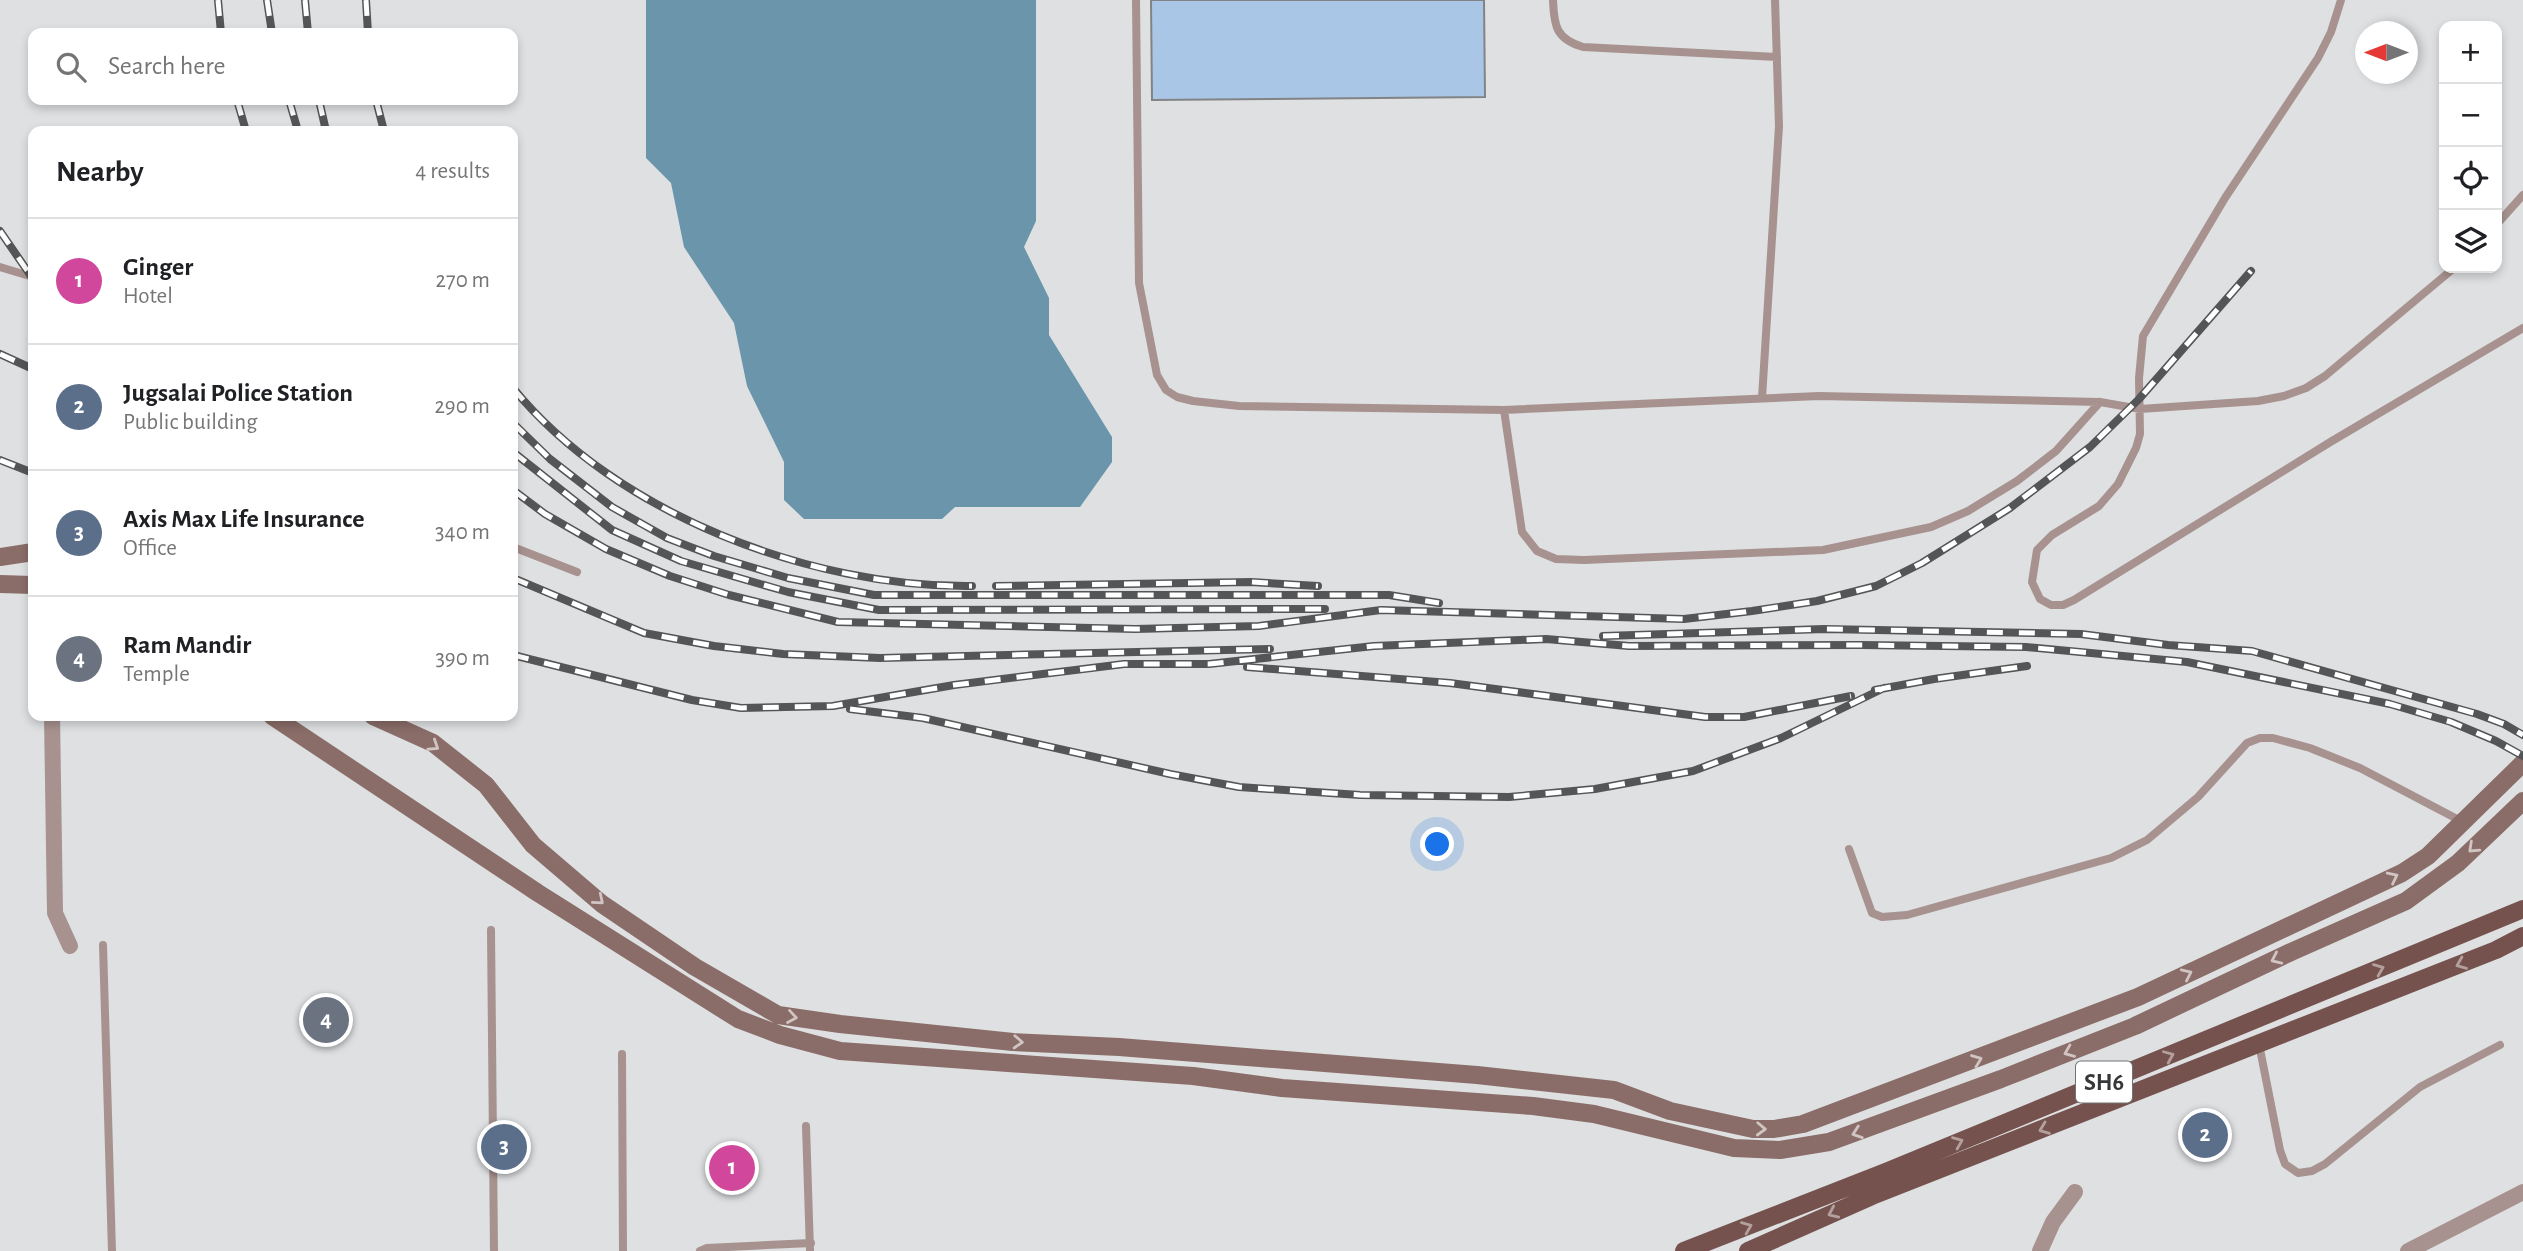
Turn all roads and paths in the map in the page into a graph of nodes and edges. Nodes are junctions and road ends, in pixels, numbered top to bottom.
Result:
1 (1136, 0) edge
2 (1553, 0) edge
3 (1775, 0) edge
4 (2341, 0) edge
5 (1777, 57) junction
6 (2523, 195) edge
7 (2502, 218) edge
8 (0, 267) edge
9 (2448, 273) edge
10 (28, 275) edge
11 (2523, 328) edge
12 (1762, 398) junction
13 (2100, 402) junction
14 (2140, 409) junction
15 (1504, 410) junction
16 (518, 549) edge
17 (28, 553) edge
18 (0, 557) edge
19 (577, 572) dead end
20 (0, 584) edge
21 (28, 588) edge
22 (52, 721) edge
23 (280, 721) edge
24 (384, 721) edge
25 (2523, 763) edge
26 (2523, 801) edge
27 (2464, 822) junction
28 (1849, 849) dead end
29 (2523, 909) edge
30 (491, 930) dead end
31 (2523, 936) edge
32 (103, 945) dead end
33 (70, 946) dead end
34 (839, 1024) junction
35 (2259, 1044) junction
36 (2500, 1045) dead end
37 (841, 1051) junction
38 (622, 1055) dead end
39 (806, 1126) dead end
40 (1731, 1126) junction
41 (1734, 1148) junction
42 (2075, 1192) dead end
43 (2523, 1192) edge
44 (811, 1247) edge
45 (112, 1251) edge
46 (494, 1251) edge
47 (622, 1251) edge
48 (700, 1251) edge
49 (1684, 1251) edge
50 (1748, 1251) edge
51 (2040, 1251) edge
52 (2408, 1251) edge

1 - 15 lane
2 - 5 lane
3 - 5 lane
4 - 14 lane
5 - 12 lane
6 - 7 lane
8 - 10 lane
9 - 14 lane
11 - 14 lane
12 - 13 lane
12 - 15 lane
13 - 14 lane
13 - 15 lane
16 - 19 lane
17 - 18 street
20 - 21 street
22 - 33 street
23 - 37 street
24 -> 34 street
25 - 27 street
26 -> 41 street
27 - 28 lane
40 -> 27 street
49 -> 29 main road, SH6
30 - 46 lane
31 -> 35 main road, SH6
32 - 45 lane
34 - 37 street
34 -> 40 street
35 - 36 lane
35 -> 50 main road, SH6
37 - 41 street
38 - 47 lane
39 - 44 lane
40 - 41 street
42 - 51 street
43 - 52 street
44 - 48 lane

